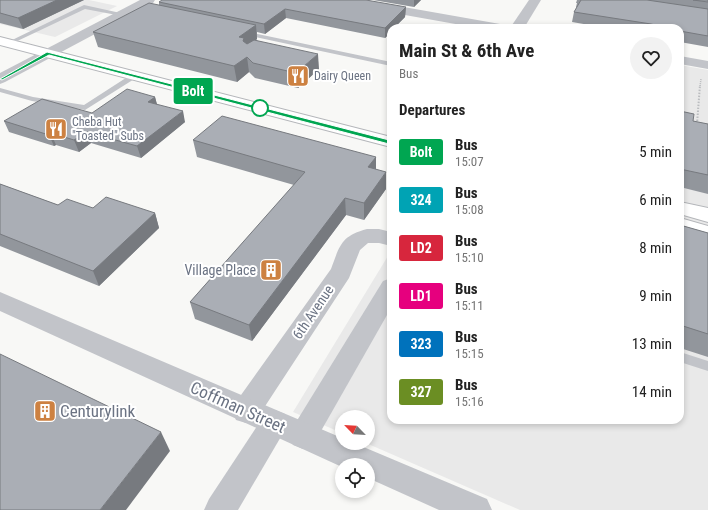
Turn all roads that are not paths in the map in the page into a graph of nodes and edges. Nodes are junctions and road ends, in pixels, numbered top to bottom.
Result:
1 (343, 0) edge
2 (535, 0) edge
3 (147, 6) edge
4 (127, 12) junction
5 (478, 24) edge
6 (520, 24) edge
7 (235, 31) edge
8 (272, 39) junction
9 (5, 42) edge
10 (261, 47) edge
11 (48, 53) junction
12 (684, 61) edge
13 (387, 63) edge
14 (705, 65) edge
15 (135, 76) junction
16 (0, 79) edge
17 (0, 90) edge
18 (387, 141) edge
19 (684, 209) edge
20 (708, 215) edge
21 (684, 226) edge
22 (708, 233) edge
23 (387, 238) edge
24 (387, 294) edge
25 (0, 301) edge
26 (684, 358) edge
27 (708, 366) edge
28 (246, 411) junction
29 (275, 423) junction
30 (303, 436) junction
31 (220, 510) edge
32 (476, 510) edge

1 - 5 street
2 - 6 street
3 - 4 street
4 - 9 lane
4 - 11 street
7 - 8 lane
8 - 10 lane
8 - 13 lane
9 - 11 highway
11 - 15 highway
11 - 16 street
12 - 14 street
15 - 17 lane
15 - 18 highway
19 - 20 highway
21 - 22 highway
23 - 28 street, 6th Avenue
24 - 30 street
25 - 28 street, Coffman Street
26 - 27 lane
28 - 29 street, Coffman Street
29 - 30 street, Coffman Street
29 - 31 street
30 - 32 street, Coffman Street

